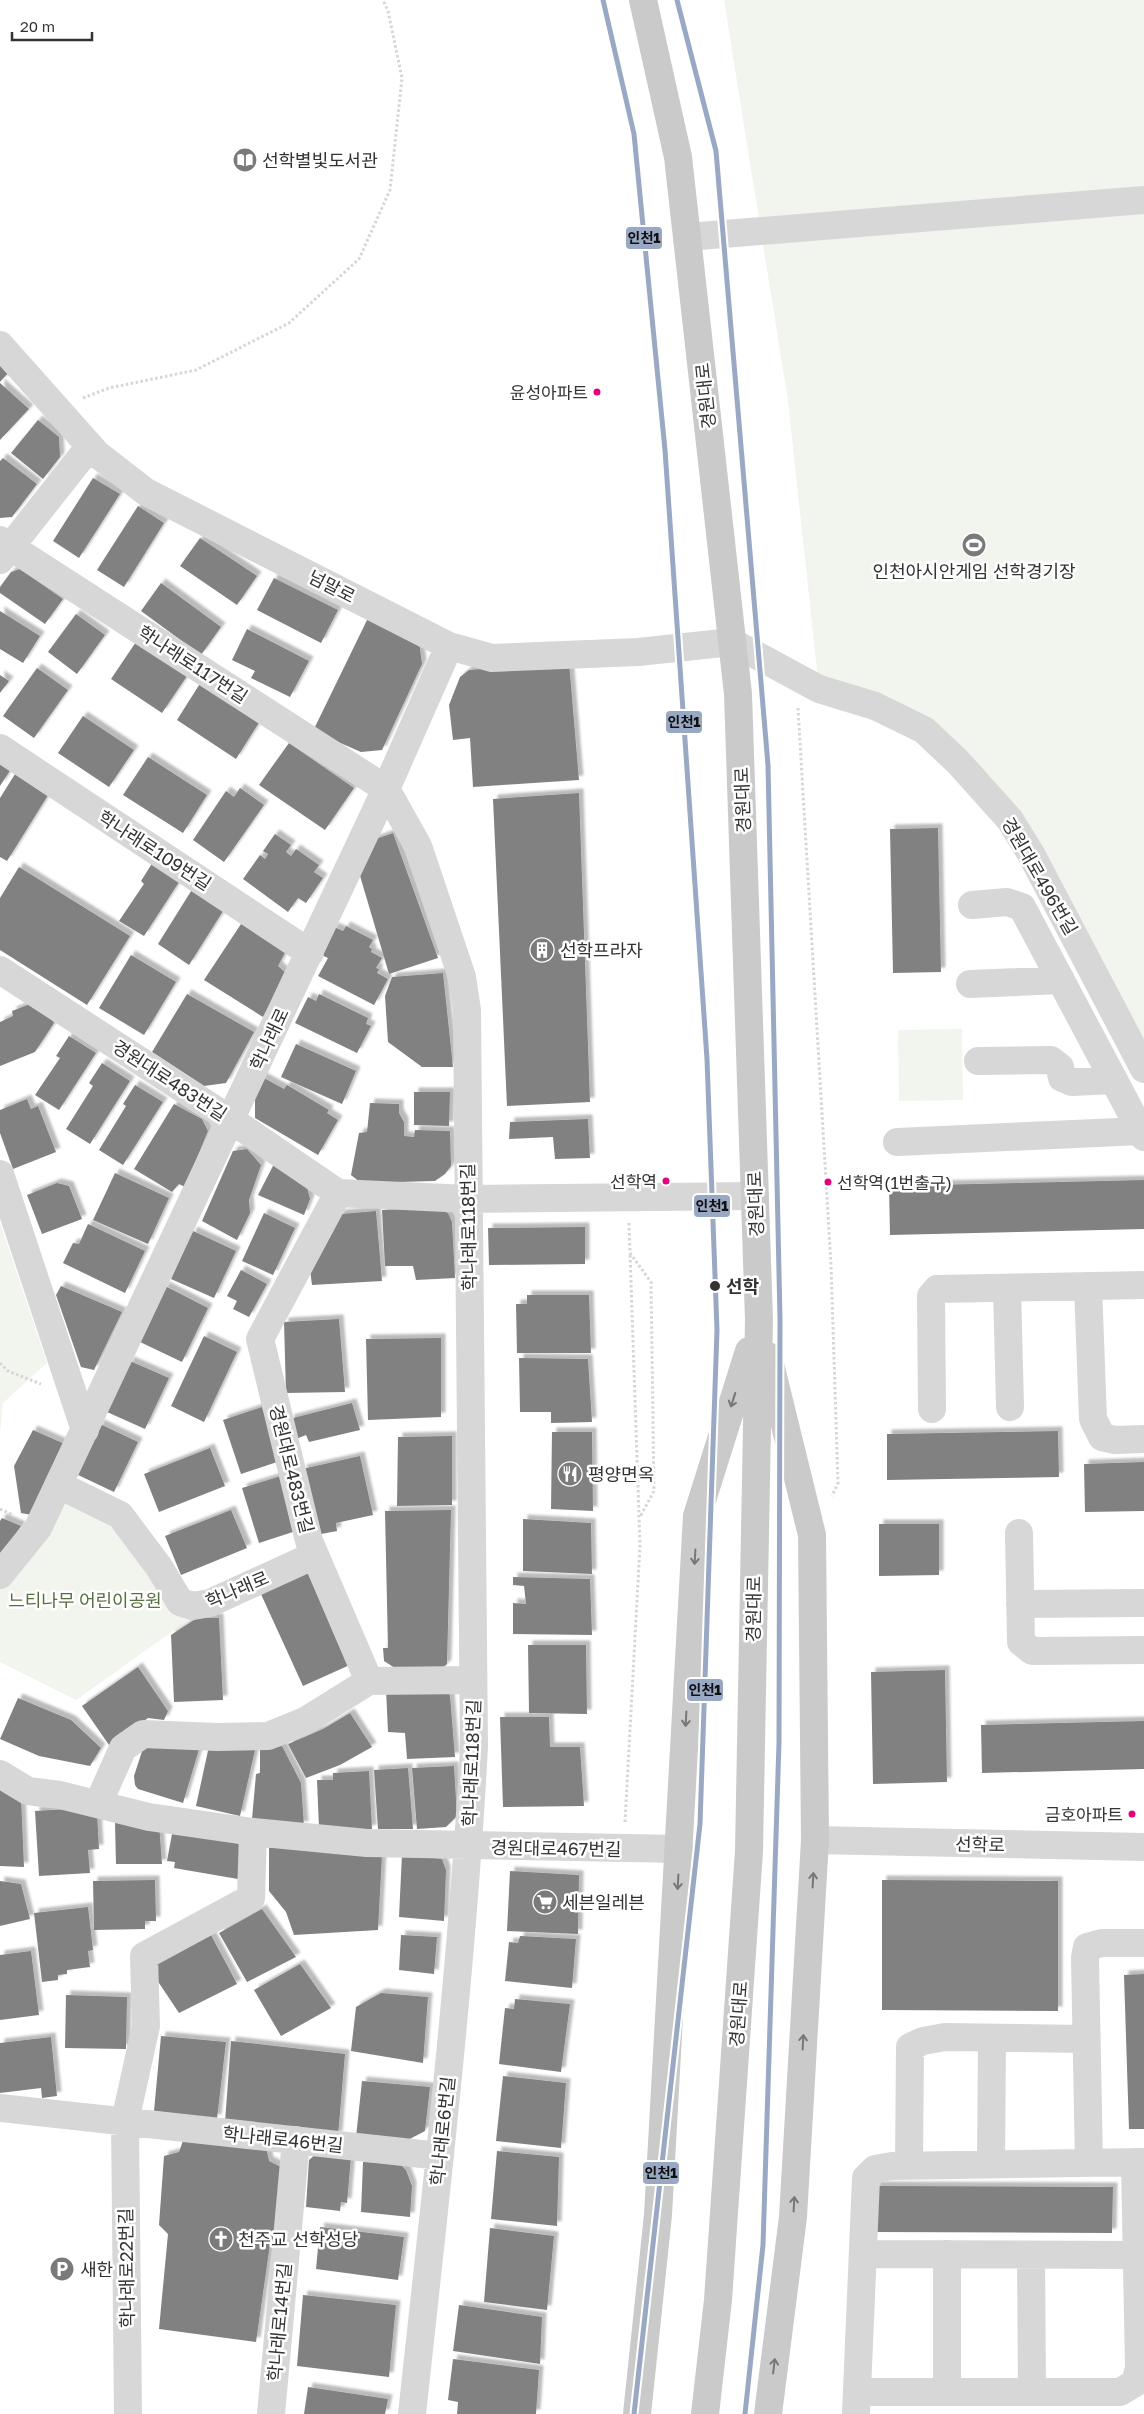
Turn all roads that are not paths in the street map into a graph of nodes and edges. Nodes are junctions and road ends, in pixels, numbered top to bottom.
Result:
1 (644, 0) edge
2 (1144, 200) edge
3 (688, 237) junction
4 (0, 345) edge
5 (90, 446) junction
6 (4, 549) edge
7 (732, 642) junction
8 (449, 646) junction
9 (0, 748) edge
10 (386, 789) junction
11 (972, 905) dead end
12 (310, 953) junction
13 (0, 970) edge
14 (1061, 980) junction
15 (970, 984) dead end
16 (978, 1062) dead end
17 (1144, 1069) edge
18 (1114, 1080) junction
19 (231, 1120) junction
20 (1142, 1134) edge
21 (897, 1142) dead end
22 (0, 1174) edge
23 (338, 1193) junction
24 (755, 1196) junction
25 (468, 1199) junction
26 (1144, 1285) edge
27 (1088, 1286) junction
28 (1007, 1288) junction
29 (759, 1320) junction
30 (1010, 1407) dead end
31 (932, 1409) dead end
32 (85, 1430) junction
33 (1144, 1439) edge
34 (59, 1485) junction
35 (1019, 1533) dead end
36 (315, 1555) junction
37 (0, 1575) edge
38 (1144, 1603) edge
39 (1020, 1604) junction
40 (1144, 1650) edge
41 (473, 1680) junction
42 (369, 1681) junction
43 (0, 1774) edge
44 (98, 1804) junction
45 (253, 1832) junction
46 (815, 1840) junction
47 (469, 1847) junction
48 (1144, 1847) edge
49 (680, 1849) junction
50 (1144, 1943) edge
51 (992, 2038) junction
52 (1086, 2039) junction
53 (0, 2108) edge
54 (125, 2122) junction
55 (296, 2140) junction
56 (440, 2156) junction
57 (1139, 2162) edge
58 (1089, 2163) junction
59 (991, 2164) junction
60 (909, 2165) junction
61 (863, 2254) junction
62 (947, 2254) junction
63 (1030, 2255) junction
64 (1137, 2255) junction
65 (948, 2392) junction
66 (1032, 2392) junction
67 (857, 2403) edge
68 (128, 2414) edge
69 (271, 2414) edge
70 (412, 2414) edge
71 (637, 2414) edge
72 (704, 2414) edge
73 (768, 2414) edge

1 - 3 main road, 경원대로
2 - 3 street
3 - 7 main road, 경원대로
4 - 5 street, 넘말로
5 - 6 street
5 - 8 street, 넘말로
6 - 10 street, 학나래로117번길
7 - 8 street, 넘말로
7 - 17 street, 경원대로496번길
7 - 24 main road, 경원대로
8 - 10 street, 학나래로
9 - 12 street, 학나래로109번길
10 - 12 street, 학나래로
10 - 25 street, 학나래로118번길
11 - 14 street
12 - 19 street, 학나래로
13 - 19 street, 경원대로483번길
14 - 15 street
14 - 18 street
16 - 18 street
18 - 20 street
19 - 23 street, 경원대로483번길
19 - 32 street, 학나래로
20 - 21 street
22 - 32 street
23 - 25 street
23 - 36 street, 경원대로483번길
24 - 25 street
24 - 29 main road, 경원대로
25 - 41 street, 학나래로118번길
26 - 27 street
27 - 28 street
27 - 33 street
28 - 30 street
28 - 31 street
29 - 46 main road
29 -> 49 main road
29 - 72 main road, 경원대로
32 - 34 street, 학나래로
34 - 36 street, 학나래로
34 - 37 street, 학나래로
35 - 39 street
36 - 42 street
38 - 39 street
39 - 40 street
41 - 42 street, 학나래로118번길
41 - 47 street, 학나래로118번길
42 - 44 street
43 - 44 street, 경원대로467번길
44 - 45 street, 경원대로467번길
45 - 47 street, 경원대로467번길
45 - 54 street
46 - 48 street, 선학로
73 -> 46 main road
47 - 49 street, 경원대로467번길
47 - 56 street, 학나래로6번길
49 -> 71 main road
50 - 52 street
51 - 52 street
51 - 59 street
51 - 60 street
52 - 58 street
53 - 54 street, 학나래로46번길
54 - 55 street, 학나래로46번길
54 - 68 street, 학나래로22번길
55 - 56 street, 학나래로46번길
55 - 69 street, 학나래로14번길
56 - 70 street, 학나래로6번길
57 - 58 street
57 - 64 street
58 - 59 street
59 - 60 street
60 - 61 street
61 - 62 street
61 - 67 street
62 - 63 street
62 - 65 street
63 - 64 street
63 - 66 street
64 - 66 street
65 - 66 street
65 - 67 street

